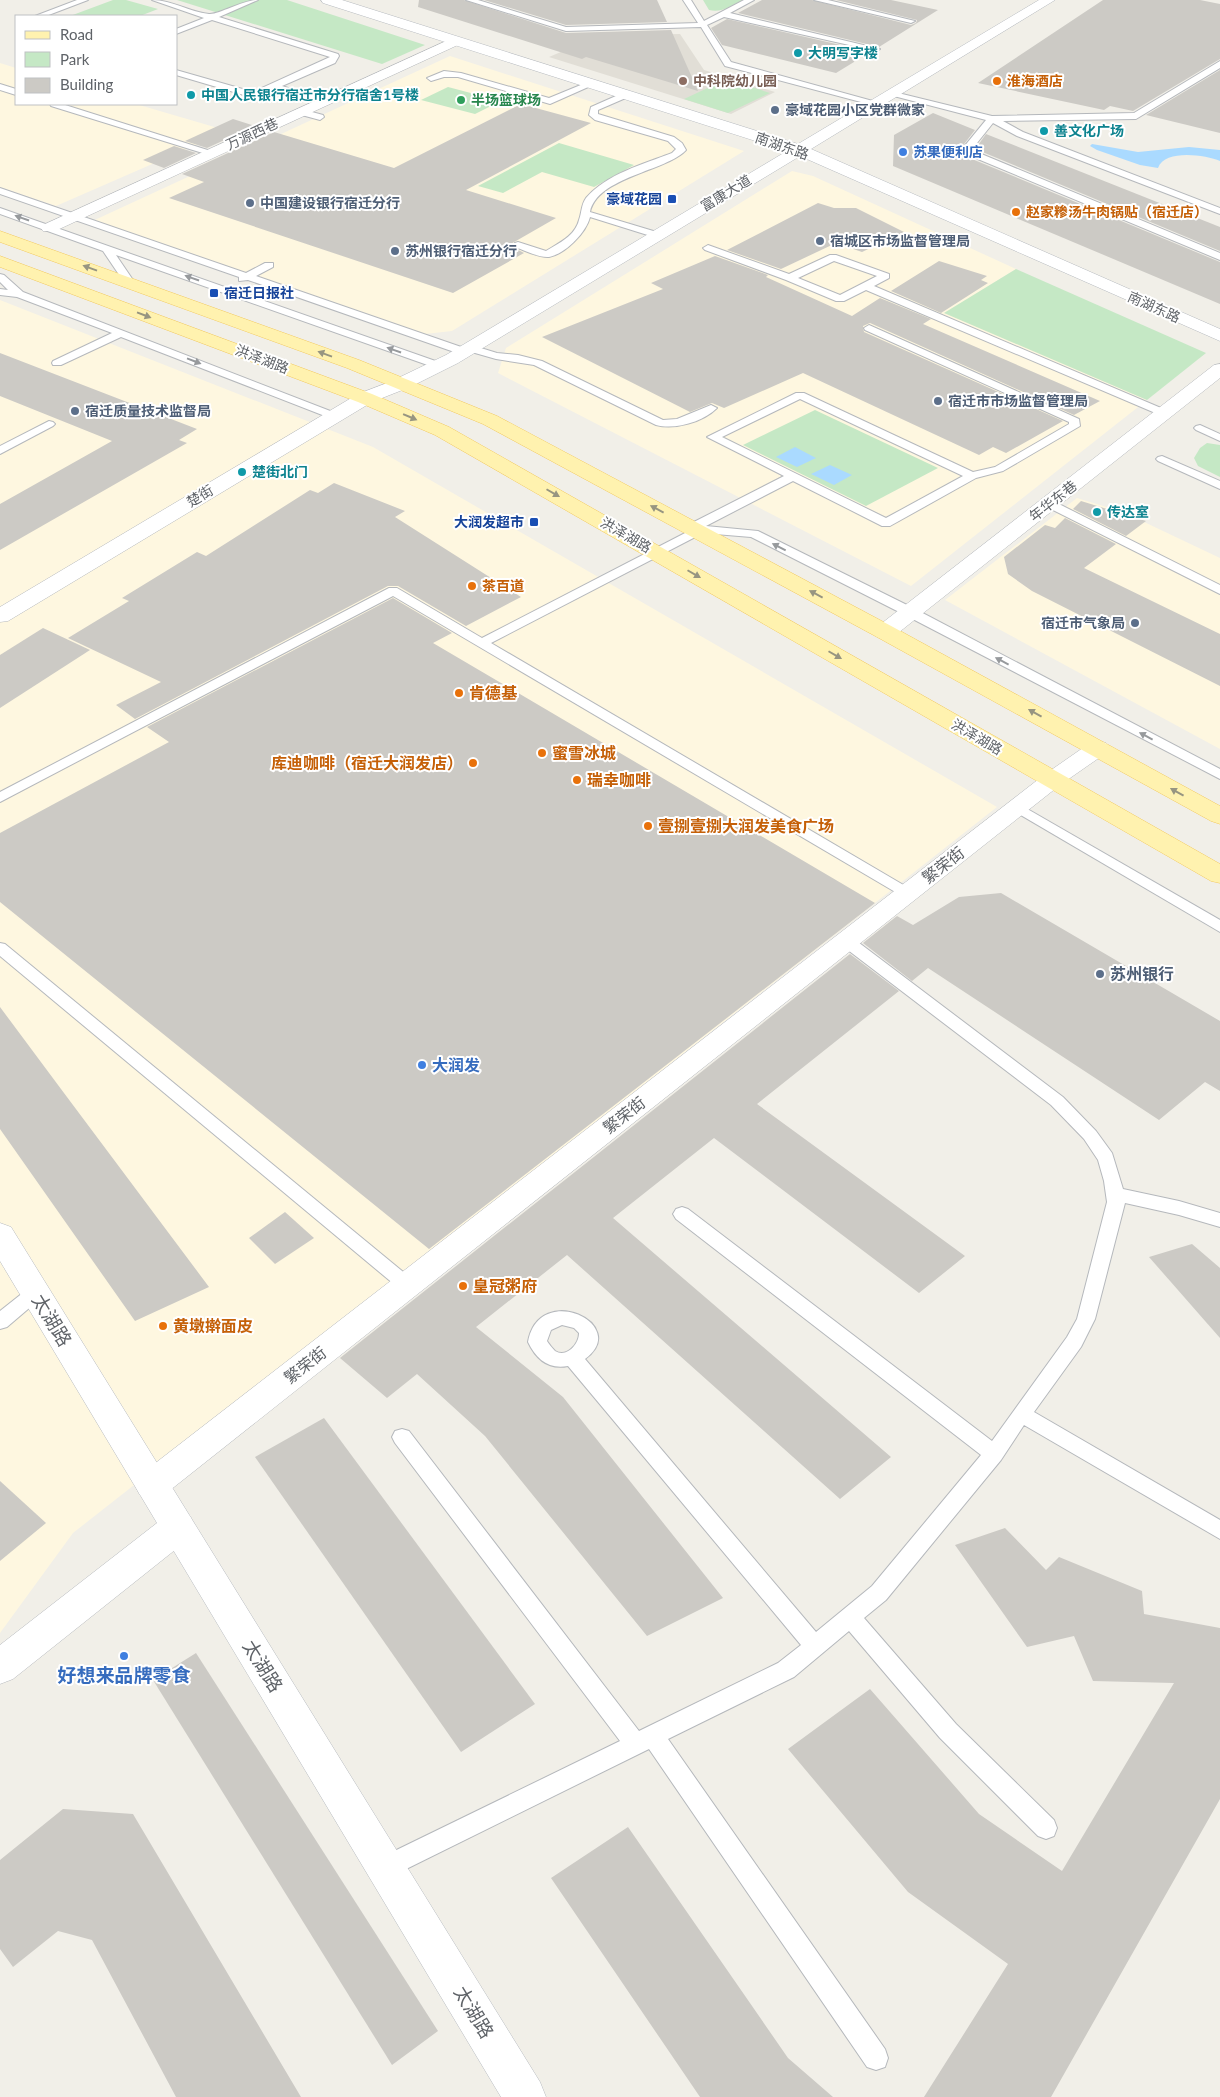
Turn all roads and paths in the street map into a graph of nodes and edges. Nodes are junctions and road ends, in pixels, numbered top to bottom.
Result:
1 (84, 0) edge
2 (156, 0) edge
3 (254, 0) edge
4 (328, 0) edge
5 (470, 0) edge
6 (687, 0) edge
7 (750, 0) edge
8 (818, 0) edge
9 (1048, 0) edge
10 (723, 14) junction
11 (42, 15) edge
12 (212, 17) junction
13 (911, 21) dead end
14 (702, 25) junction
15 (178, 31) edge
16 (455, 41) junction
17 (876, 49) dead end
18 (1220, 64) edge
19 (178, 73) edge
20 (431, 78) dead end
21 (591, 84) junction
22 (274, 86) junction
23 (0, 87) edge
24 (15, 92) edge
25 (890, 94) junction
26 (625, 95) junction
27 (324, 101) junction
28 (876, 103) junction
29 (57, 105) edge
30 (301, 112) junction
31 (320, 117) dead end
32 (992, 119) junction
33 (798, 150) junction
34 (212, 153) junction
35 (0, 191) edge
36 (0, 211) edge
37 (1220, 211) edge
38 (585, 213) junction
39 (74, 216) junction
40 (49, 228) junction
41 (657, 235) junction
42 (0, 236) edge
43 (518, 245) dead end
44 (106, 248) junction
45 (708, 248) dead end
46 (1220, 257) edge
47 (0, 261) edge
48 (269, 265) dead end
49 (0, 276) edge
50 (248, 276) junction
51 (790, 278) junction
52 (130, 283) junction
53 (866, 286) junction
54 (223, 289) junction
55 (0, 292) edge
56 (19, 294) junction
57 (869, 328) dead end
58 (121, 333) junction
59 (1220, 336) edge
60 (468, 350) junction
61 (57, 364) dead end
62 (440, 366) junction
63 (1220, 369) edge
64 (403, 383) junction
65 (365, 398) junction
66 (711, 408) dead end
67 (1164, 413) junction
68 (334, 416) junction
69 (49, 424) dead end
70 (1200, 428) dead end
71 (1220, 438) edge
72 (0, 451) edge
73 (1162, 459) dead end
74 (793, 476) junction
75 (972, 476) junction
76 (1220, 485) edge
77 (1049, 503) junction
78 (695, 530) junction
79 (656, 552) junction
80 (1220, 590) edge
81 (5, 607) edge
82 (910, 612) junction
83 (885, 632) junction
84 (482, 643) junction
85 (1098, 748) junction
86 (1220, 775) edge
87 (1052, 780) junction
88 (0, 798) edge
89 (1017, 807) junction
90 (1220, 816) edge
91 (1220, 875) edge
92 (907, 892) junction
93 (1220, 927) edge
94 (845, 940) junction
95 (0, 948) edge
96 (1115, 1194) junction
97 (682, 1214) dead end
98 (1220, 1220) edge
99 (0, 1235) edge
100 (407, 1285) junction
101 (35, 1292) junction
102 (0, 1322) edge
103 (573, 1358) dead end
104 (1021, 1414) junction
105 (402, 1437) dead end
106 (994, 1454) junction
107 (152, 1485) junction
108 (178, 1527) junction
109 (1220, 1530) edge
110 (850, 1617) junction
111 (815, 1646) junction
112 (0, 1667) edge
113 (644, 1740) junction
114 (1046, 1828) dead end
115 (386, 1867) junction
116 (876, 2058) dead end
117 (525, 2097) edge

1 - 11 lane
2 - 12 lane
3 - 12 lane
4 - 16 street, 南湖东路
5 - 14 lane
6 - 14 lane
7 - 10 lane
8 - 13 lane
9 - 25 street, 富康大道
10 - 14 lane
10 - 17 lane
12 - 15 lane
12 - 22 lane
14 - 28 lane
16 - 21 street, 南湖东路
16 - 27 street, 万源西巷
18 - 32 lane
19 - 22 lane
20 - 21 lane
21 - 26 street, 南湖东路
22 - 27 lane
23 - 24 lane
25 - 28 street, 富康大道
25 - 32 lane
26 - 33 street, 南湖东路
26 - 38 lane
27 - 30 street, 万源西巷
28 - 33 street, 富康大道
29 - 34 lane
30 - 31 lane
30 - 34 street, 万源西巷
32 - 37 lane
32 - 46 lane
33 - 41 street, 富康大道
33 - 59 street, 南湖东路
34 - 39 street, 万源西巷
35 - 39 lane
40 -> 36 lane
38 - 41 lane
38 - 43 lane
39 - 40 street, 万源西巷
39 - 50 lane
40 - 44 lane
41 - 60 street, 富康大道
52 -> 42 main road, 洪泽湖路
44 - 52 lane
54 -> 44 lane
45 - 51 lane
47 -> 65 main road, 洪泽湖路
48 - 50 lane
49 - 56 lane
50 - 54 lane
50 - 60 lane
51 - 53 lane
51 - 53 lane
64 -> 52 main road, 洪泽湖路
53 - 67 lane
62 -> 54 lane
55 - 56 lane
56 - 58 lane
57 - 75 lane
58 - 61 lane
58 -> 68 lane
60 - 62 street, 富康大道
60 - 66 lane
62 - 64 street, 富康大道
63 - 67 street, 年华东巷
64 - 65 street, 楚街
78 -> 64 main road, 洪泽湖路
65 - 68 street, 楚街
65 -> 79 main road, 洪泽湖路
67 - 77 street, 年华东巷
68 - 81 street, 楚街
69 - 72 lane
70 - 71 lane
73 - 76 lane
74 - 75 lane
74 - 75 lane
74 - 78 lane
77 - 80 lane
77 - 82 street, 年华东巷
78 - 79 lane
82 -> 78 lane
83 -> 78 main road, 洪泽湖路
79 - 84 lane
79 -> 87 main road, 洪泽湖路
82 - 83 street, 年华东巷
86 -> 82 lane
85 -> 83 main road, 洪泽湖路
84 - 88 lane
84 - 92 lane
85 - 87 street, 繁荣街
90 -> 85 main road, 洪泽湖路
87 - 89 street, 繁荣街
87 - 91 main road, 洪泽湖路
89 - 92 street, 繁荣街
89 - 93 lane
92 - 94 street, 繁荣街
94 - 96 lane
94 - 100 street, 繁荣街
95 - 100 lane
96 - 98 lane
96 - 104 lane
97 - 106 lane
99 - 101 street, 太湖路
100 - 107 street, 繁荣街
101 - 102 lane
101 - 107 street, 太湖路
103 - 111 lane
104 - 106 lane
104 - 109 lane
105 - 113 lane
106 - 110 lane
107 - 108 street, 太湖路
108 - 112 street
108 - 115 street, 太湖路
110 - 111 lane
110 - 114 lane
111 - 113 lane
113 - 115 lane
113 - 116 lane
115 - 117 street, 太湖路

